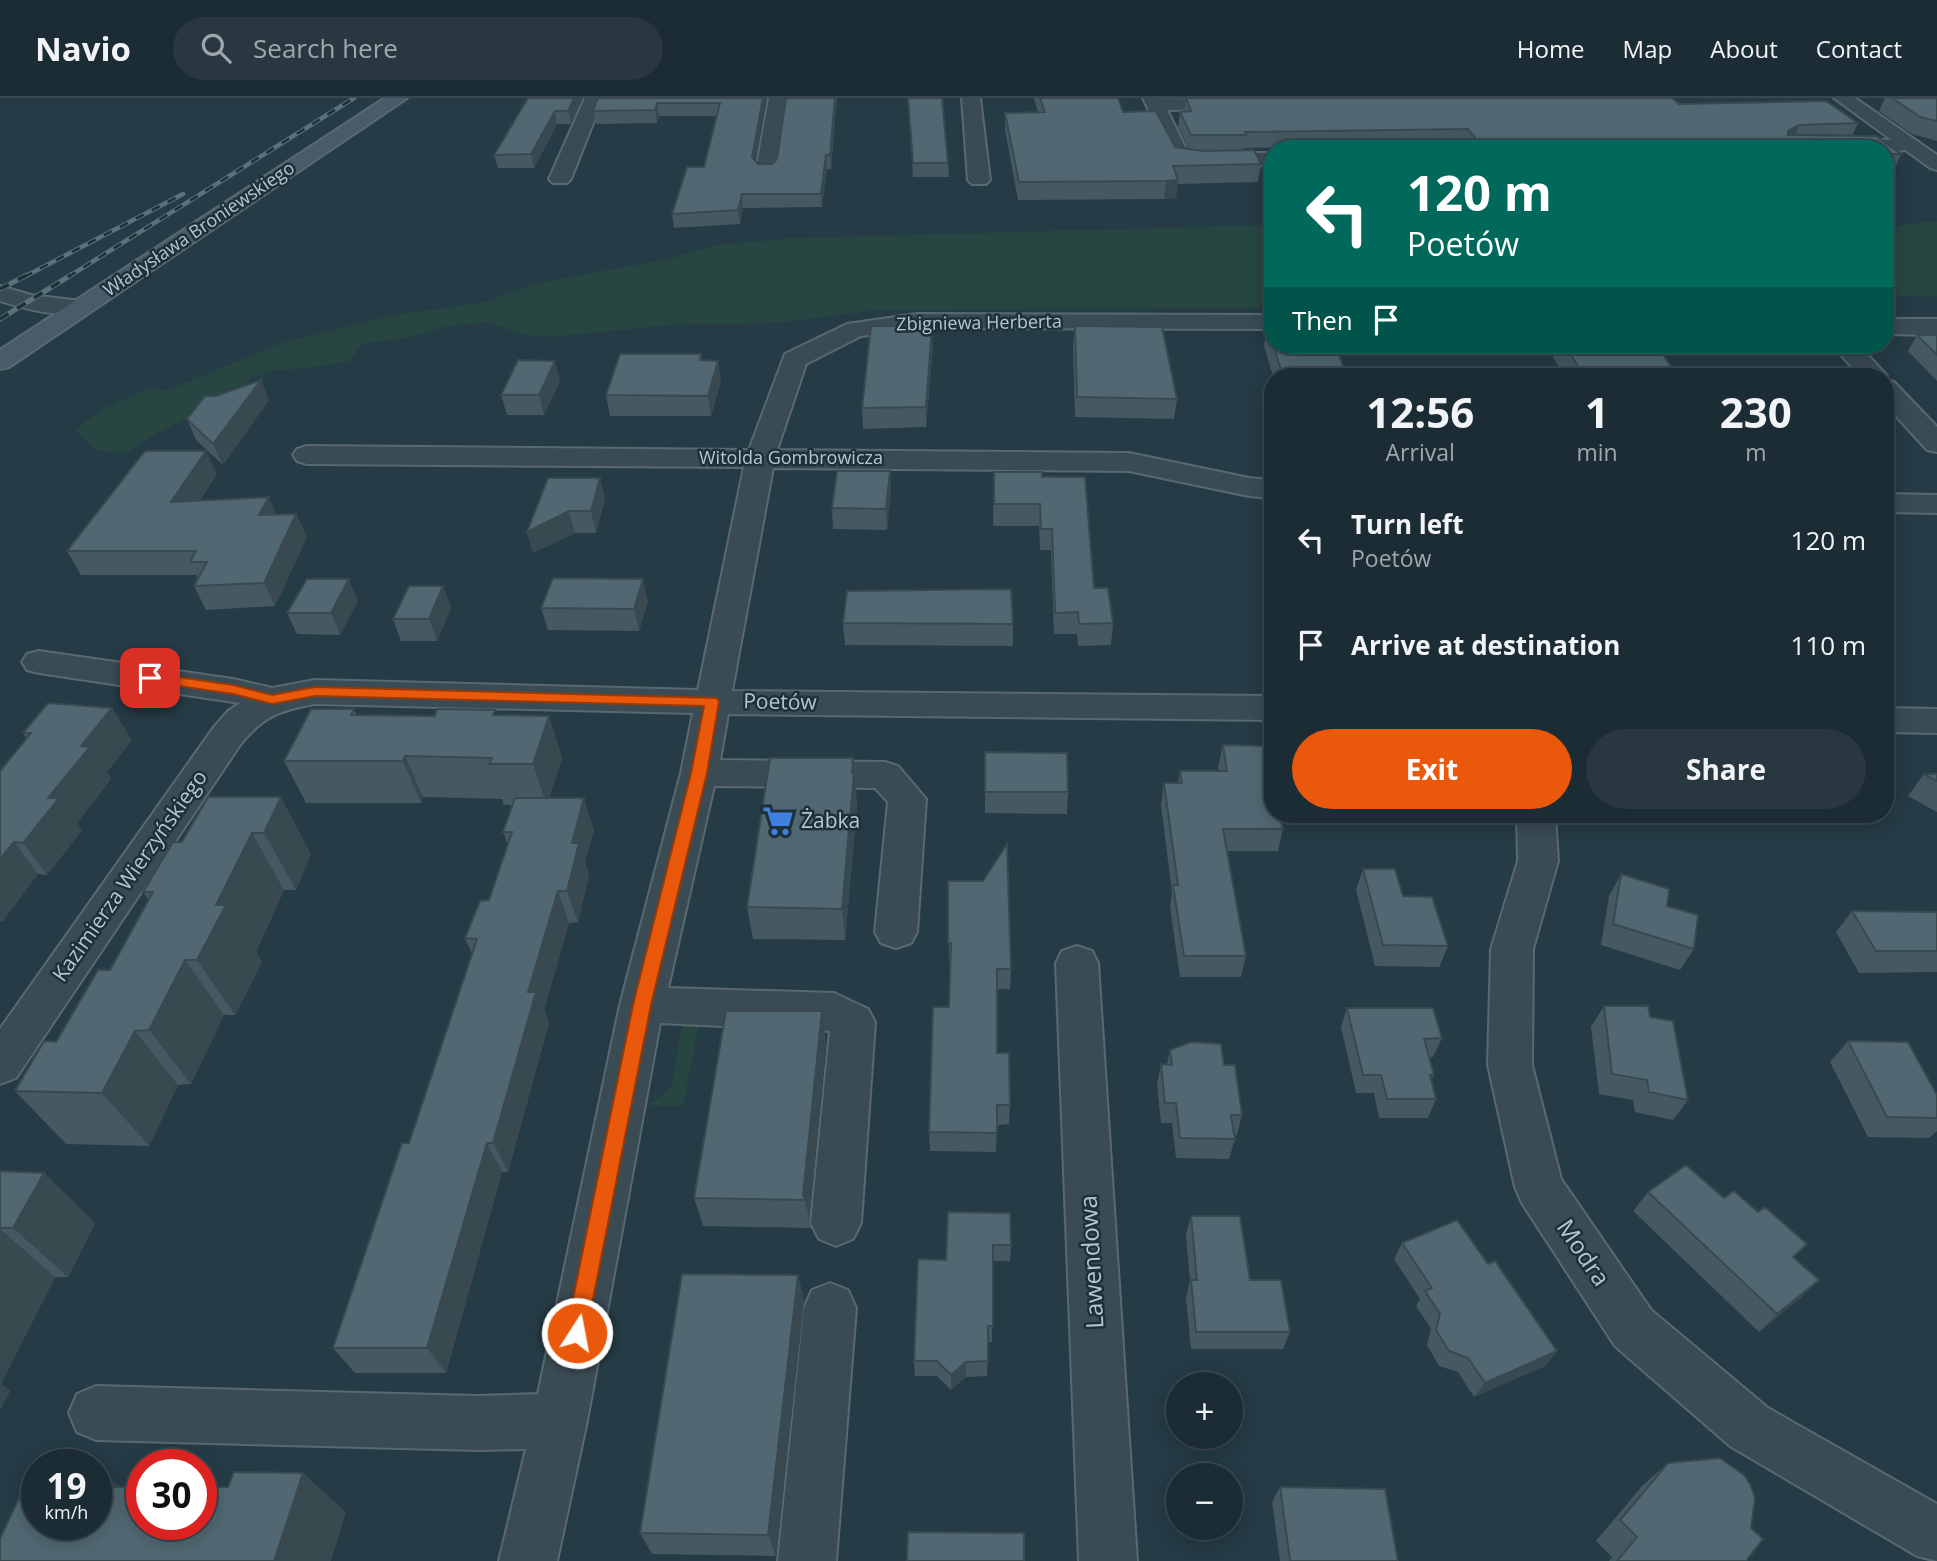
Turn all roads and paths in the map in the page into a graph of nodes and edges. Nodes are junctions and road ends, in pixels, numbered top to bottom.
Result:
1 (398, 98) edge
2 (594, 98) edge
3 (778, 98) edge
4 (971, 98) edge
5 (1843, 98) edge
6 (1153, 101) edge
7 (1250, 103) edge
8 (1910, 145) junction
9 (1894, 146) edge
10 (1264, 159) edge
11 (1937, 164) edge
12 (766, 171) edge
13 (560, 179) dead end
14 (979, 180) dead end
15 (0, 293) edge
16 (81, 307) junction
17 (1264, 323) edge
18 (1894, 327) edge
19 (1937, 327) edge
20 (1853, 354) edge
21 (0, 361) edge
22 (1867, 368) edge
23 (1894, 398) edge
24 (1937, 444) edge
25 (307, 456) dead end
26 (760, 458) junction
27 (1264, 488) edge
28 (1894, 503) edge
29 (1937, 504) edge
30 (39, 662) dead end
31 (272, 700) junction
32 (712, 702) junction
33 (1264, 708) edge
34 (1894, 720) edge
35 (1937, 721) edge
36 (699, 773) junction
37 (1536, 823) edge
38 (896, 932) dead end
39 (1077, 963) dead end
40 (642, 1005) junction
41 (0, 1065) edge
42 (836, 1223) dead end
43 (831, 1308) dead end
44 (96, 1413) dead end
45 (560, 1421) junction
46 (1937, 1536) edge
47 (528, 1561) edge
48 (807, 1561) edge
49 (1108, 1561) edge

1 - 16 main road, Władysława Broniewskiego
2 - 13 street
3 - 12 street
4 - 14 street
5 - 8 street
6 - 7 street
6 - 10 street
8 - 9 street
8 - 11 street
15 - 16 street
16 - 21 main road, Władysława Broniewskiego
17 - 26 street, Zbigniewa Herberta
18 - 19 street
20 - 22 street
23 - 24 street
25 - 26 street, Witolda Gombrowicza
26 - 27 street, Witolda Gombrowicza
26 - 32 street, Zbigniewa Herberta
28 - 29 street
30 - 31 street, Poetów
31 - 32 street, Poetów
31 - 41 street, Kazimierza Wierzyńskiego
32 - 33 street, Poetów
32 - 36 street, Zbigniewa Herberta
34 - 35 street
36 - 38 street
36 - 40 street, Zbigniewa Herberta
37 - 46 street, Modra
39 - 49 street, Lawendowa
40 - 42 street
40 - 45 street, Zbigniewa Herberta
43 - 48 street
44 - 45 street
45 - 47 street, Zbigniewa Herberta

